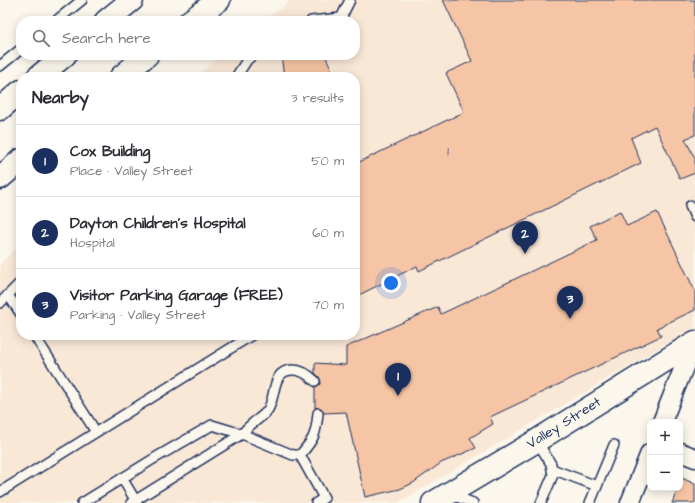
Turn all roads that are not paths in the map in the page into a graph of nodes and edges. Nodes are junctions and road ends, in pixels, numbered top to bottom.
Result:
1 (82, 0) edge
2 (132, 0) edge
3 (218, 0) edge
4 (350, 0) edge
5 (62, 16) edge
6 (112, 16) edge
7 (197, 16) edge
8 (341, 16) edge
9 (16, 53) edge
10 (59, 60) edge
11 (141, 60) edge
12 (247, 60) edge
13 (0, 66) edge
14 (243, 66) junction
15 (44, 72) edge
16 (127, 72) edge
17 (239, 72) edge
18 (244, 72) edge
19 (16, 95) edge
20 (0, 108) edge
21 (16, 164) edge
22 (0, 178) edge
23 (690, 206) dead end
24 (695, 217) edge
25 (16, 287) edge
26 (8, 295) junction
27 (0, 303) edge
28 (16, 307) edge
29 (37, 340) edge
30 (244, 340) edge
31 (694, 342) edge
32 (315, 381) dead end
33 (318, 413) dead end
34 (663, 419) edge
35 (96, 432) junction
36 (242, 434) junction
37 (536, 440) junction
38 (614, 445) dead end
39 (683, 453) edge
40 (300, 455) junction
41 (649, 455) edge
42 (695, 458) edge
43 (552, 469) junction
44 (122, 478) junction
45 (597, 486) junction
46 (0, 492) edge
47 (441, 498) edge
48 (134, 502) edge
49 (82, 503) edge
50 (316, 503) edge
51 (473, 503) edge
52 (541, 503) edge
53 (590, 503) edge
54 (630, 503) edge

1 - 5 lane
2 - 6 main road
3 - 7 main road
4 - 8 lane
9 - 13 lane
10 - 15 main road
11 - 16 main road
12 - 14 lane
14 - 17 lane
14 - 18 lane
19 - 20 main road
21 - 22 main road
23 - 24 lane
25 - 26 lane
26 - 27 lane
26 - 28 lane
29 - 35 lane
30 - 35 lane
31 - 34 street
31 - 37 main road, Valley Street
32 - 36 lane
33 - 40 lane
35 - 46 lane
36 - 40 lane
36 - 44 lane
36 - 48 lane
37 - 43 lane
37 - 47 main road, Valley Street
38 - 45 lane
39 - 42 street
40 - 50 lane
41 - 54 street
43 - 45 lane
43 - 52 lane
44 - 48 lane
44 - 49 lane
45 - 53 lane
47 - 51 lane

